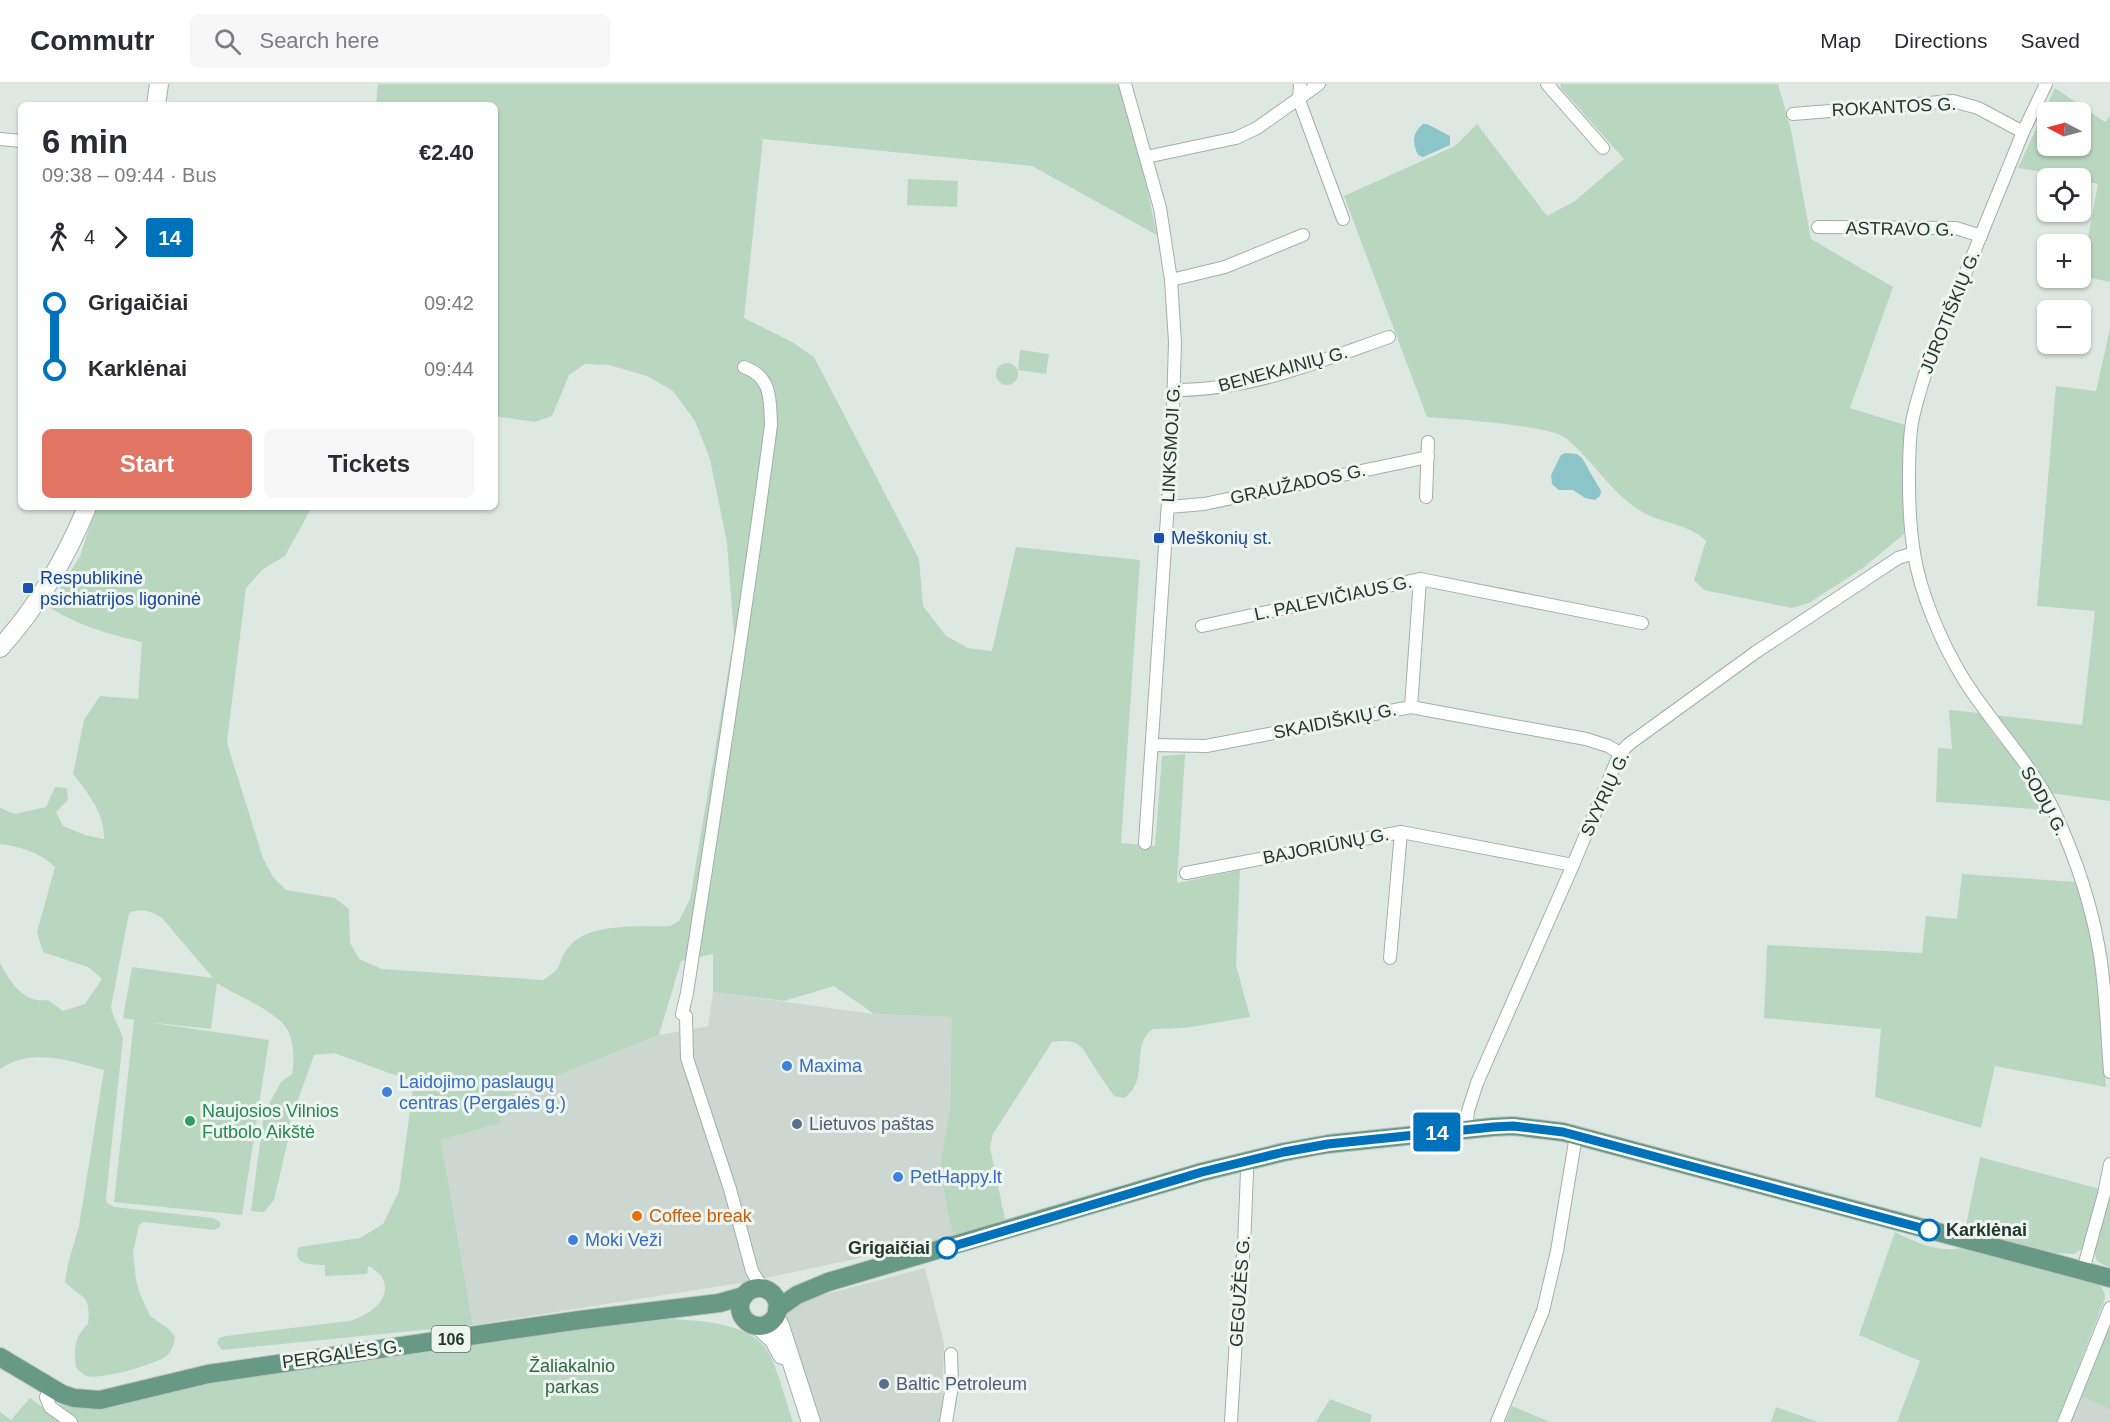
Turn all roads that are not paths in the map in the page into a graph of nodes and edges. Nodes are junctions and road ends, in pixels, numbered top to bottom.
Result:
1 (159, 84) edge
2 (1125, 84) edge
3 (1300, 84) edge
4 (1319, 84) edge
5 (1547, 84) edge
6 (2046, 84) edge
7 (1299, 99) junction
8 (156, 102) edge
9 (1793, 114) dead end
10 (2023, 132) junction
11 (0, 139) edge
12 (18, 141) edge
13 (1603, 148) dead end
14 (1146, 157) junction
15 (1343, 219) dead end
16 (1818, 227) dead end
17 (1303, 235) dead end
18 (1981, 236) junction
19 (1171, 280) junction
20 (1389, 337) dead end
21 (744, 367) dead end
22 (1175, 390) junction
23 (1428, 442) dead end
24 (1428, 457) junction
25 (1426, 497) dead end
26 (1168, 507) junction
27 (86, 510) edge
28 (1914, 553) junction
29 (1420, 579) junction
30 (1642, 622) dead end
31 (1202, 626) dead end
32 (0, 648) edge
33 (1411, 707) junction
34 (1152, 745) junction
35 (1620, 753) junction
36 (1401, 832) junction
37 (1145, 843) dead end
38 (1573, 865) junction
39 (1186, 873) dead end
40 (1390, 958) dead end
41 (2110, 1072) edge
42 (1466, 1129) junction
43 (1576, 1136) junction
44 (1245, 1160) junction
45 (2110, 1164) edge
46 (2083, 1270) junction
47 (2110, 1278) edge
48 (828, 1282) junction
49 (756, 1292) junction
50 (696, 1306) junction
51 (2110, 1308) edge
52 (742, 1316) junction
53 (771, 1317) junction
54 (951, 1354) dead end
55 (0, 1357) edge
56 (50, 1388) junction
57 (71, 1422) edge
58 (811, 1422) edge
59 (946, 1422) edge
60 (1231, 1422) edge
61 (1497, 1422) edge
62 (2064, 1422) edge

1 - 8 main road
2 - 14 street, LINKSMOJI G.
3 - 7 street
4 - 7 street
5 - 13 street
6 - 10 street, JŪROTIŠKIŲ G.
7 - 14 street
7 - 15 street
9 - 10 street, ROKANTOS G.
10 - 18 street, JŪROTIŠKIŲ G.
11 - 12 street
14 - 19 street, LINKSMOJI G.
16 - 18 street, ASTRAVO G.
17 - 19 street
18 - 28 street, JŪROTIŠKIŲ G.
19 - 22 street, LINKSMOJI G.
20 - 22 street, BENEKAINIŲ G.
21 - 49 street
22 - 26 street, LINKSMOJI G.
23 - 24 street
24 - 25 street
24 - 26 street, GRAUŽADOS G.
26 - 34 street, LINKSMOJI G.
27 - 32 main road
28 - 35 street, SVYRIŲ G.
28 - 41 street, SODŲ G.
29 - 30 street, L. PALEVIČIAUS G.
29 - 31 street, L. PALEVIČIAUS G.
29 - 33 street
33 - 34 street, SKAIDIŠKIŲ G.
33 - 35 street, SKAIDIŠKIŲ G.
34 - 37 street, LINKSMOJI G.
35 - 38 street, SVYRIŲ G.
36 - 38 street, BAJORIŪNŲ G.
36 - 39 street, BAJORIŪNŲ G.
36 - 40 street
38 - 42 street, SVYRIŲ G.
42 - 43 main road, PERGALĖS G. / 106
42 - 44 main road, PERGALĖS G. / 106
43 - 46 main road, PERGALĖS G. / 106
43 - 61 street
44 - 48 main road, PERGALĖS G. / 106
44 - 60 street, GEGUŽĖS G.
45 - 46 street
46 - 47 main road, PERGALĖS G. / 106
48 - 49 main road, PERGALĖS G. / 106
48 - 53 main road, PERGALĖS G. / 106
49 - 50 main road, PERGALĖS G. / 106
49 - 52 main road
49 - 53 main road
50 - 52 main road, PERGALĖS G. / 106
50 - 56 main road, PERGALĖS G. / 106
51 - 62 street
52 - 53 main road
53 - 58 main road
54 - 59 street
55 - 56 main road, PERGALĖS G. / 106
56 - 57 street

